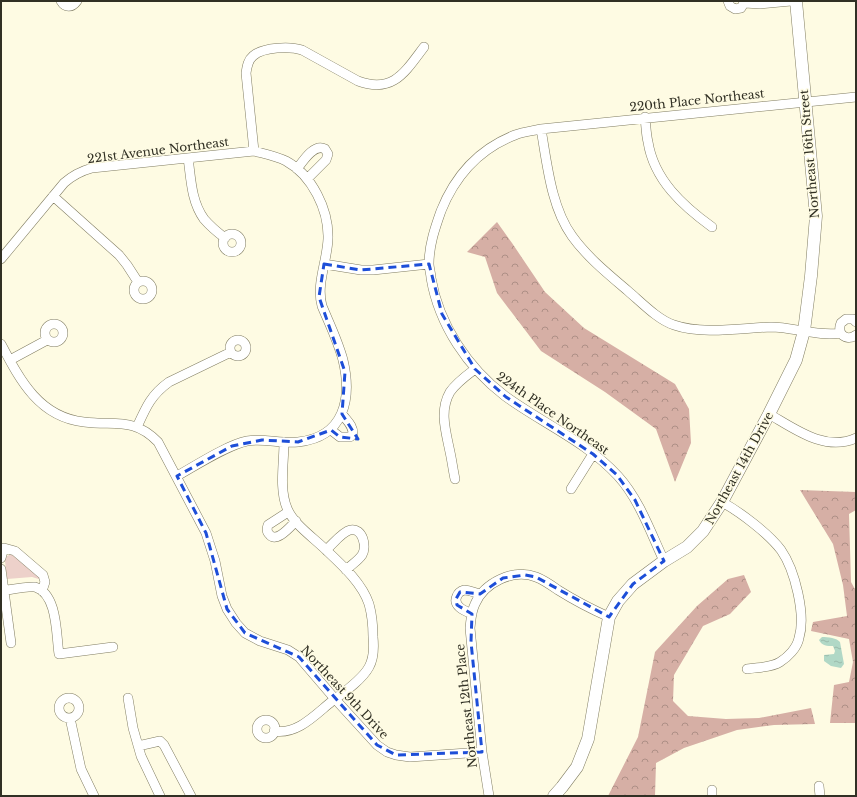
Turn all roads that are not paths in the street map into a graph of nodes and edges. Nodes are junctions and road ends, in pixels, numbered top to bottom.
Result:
1 (61, 1) edge
2 (77, 1) edge
3 (728, 1) edge
4 (791, 1) edge
5 (796, 1) edge
6 (745, 2) edge
7 (424, 47) dead end
8 (856, 97) edge
9 (805, 102) junction
10 (645, 117) junction
11 (541, 128) junction
12 (254, 151) junction
13 (188, 158) junction
14 (53, 196) junction
15 (712, 227) dead end
16 (224, 238) dead end
17 (1, 259) edge
18 (324, 264) junction
19 (429, 264) junction
20 (138, 282) dead end
21 (856, 322) edge
22 (804, 331) junction
23 (840, 333) junction
24 (856, 335) edge
25 (47, 340) dead end
26 (1, 344) edge
27 (231, 352) dead end
28 (10, 360) junction
29 (475, 368) junction
30 (342, 414) junction
31 (769, 414) junction
32 (137, 427) junction
33 (331, 430) junction
34 (856, 438) edge
35 (284, 442) junction
36 (593, 454) junction
37 (177, 476) junction
38 (454, 479) dead end
39 (571, 489) dead end
40 (722, 502) junction
41 (288, 512) junction
42 (296, 522) junction
43 (326, 550) junction
44 (1, 558) edge
45 (664, 561) junction
46 (1, 568) edge
47 (346, 570) junction
48 (2, 590) edge
49 (42, 591) junction
50 (480, 594) junction
51 (472, 614) junction
52 (609, 617) junction
53 (11, 643) dead end
54 (113, 647) dead end
55 (747, 669) dead end
56 (128, 698) dead end
57 (335, 699) junction
58 (70, 718) dead end
59 (274, 731) dead end
60 (138, 746) junction
61 (482, 752) junction
62 (819, 786) dead end
63 (94, 796) edge
64 (160, 796) edge
65 (191, 796) edge
66 (489, 796) edge
67 (554, 796) edge
68 (820, 796) edge

1 - 2 street
3 - 6 street
4 - 6 street
5 - 9 street, Northeast 16th Street
7 - 12 street
8 - 9 street, 220th Place Northeast
9 - 10 street, 220th Place Northeast
9 - 22 street, Northeast 16th Street
10 - 11 street, 220th Place Northeast
10 - 15 street
11 - 19 street
11 - 22 street
12 - 13 street, 221st Avenue Northeast
12 - 18 street, 221st Avenue Northeast
13 - 14 street, 221st Avenue Northeast
13 - 16 street
14 - 17 street, 221st Avenue Northeast
14 - 20 street
18 - 19 street
18 - 30 street
19 - 29 street
21 - 23 street
22 - 23 street
22 - 31 street, Northeast 14th Drive
23 - 24 street
25 - 28 street
26 - 28 street, Northeast 9th Drive
27 - 32 street
28 - 32 street, Northeast 9th Drive
29 - 36 street, 224th Place Northeast
29 - 38 street
30 - 33 street
30 - 33 street
31 - 34 street
31 - 40 street, Northeast 14th Drive
32 - 37 street, Northeast 9th Drive
33 - 35 street
35 - 37 street
35 - 41 street
36 - 39 street
36 - 45 street, 224th Place Northeast
37 - 57 street, Northeast 9th Drive
40 - 45 street, Northeast 14th Drive
40 - 55 street
41 - 42 street
41 - 42 street
42 - 43 street
43 - 47 street
43 - 47 street
44 - 49 street
45 - 52 street, Northeast 14th Drive
46 - 48 street
47 - 57 street
48 - 49 street
48 - 53 street
49 - 54 street
50 - 51 street, Northeast 12th Place
50 - 51 street
50 - 52 street
51 - 61 street, Northeast 12th Place
52 - 67 street, Northeast 14th Drive
56 - 60 street
57 - 59 street
57 - 61 street, Northeast 9th Drive
58 - 63 street
60 - 64 street
60 - 65 street
61 - 66 street, Northeast 12th Place
62 - 68 street

